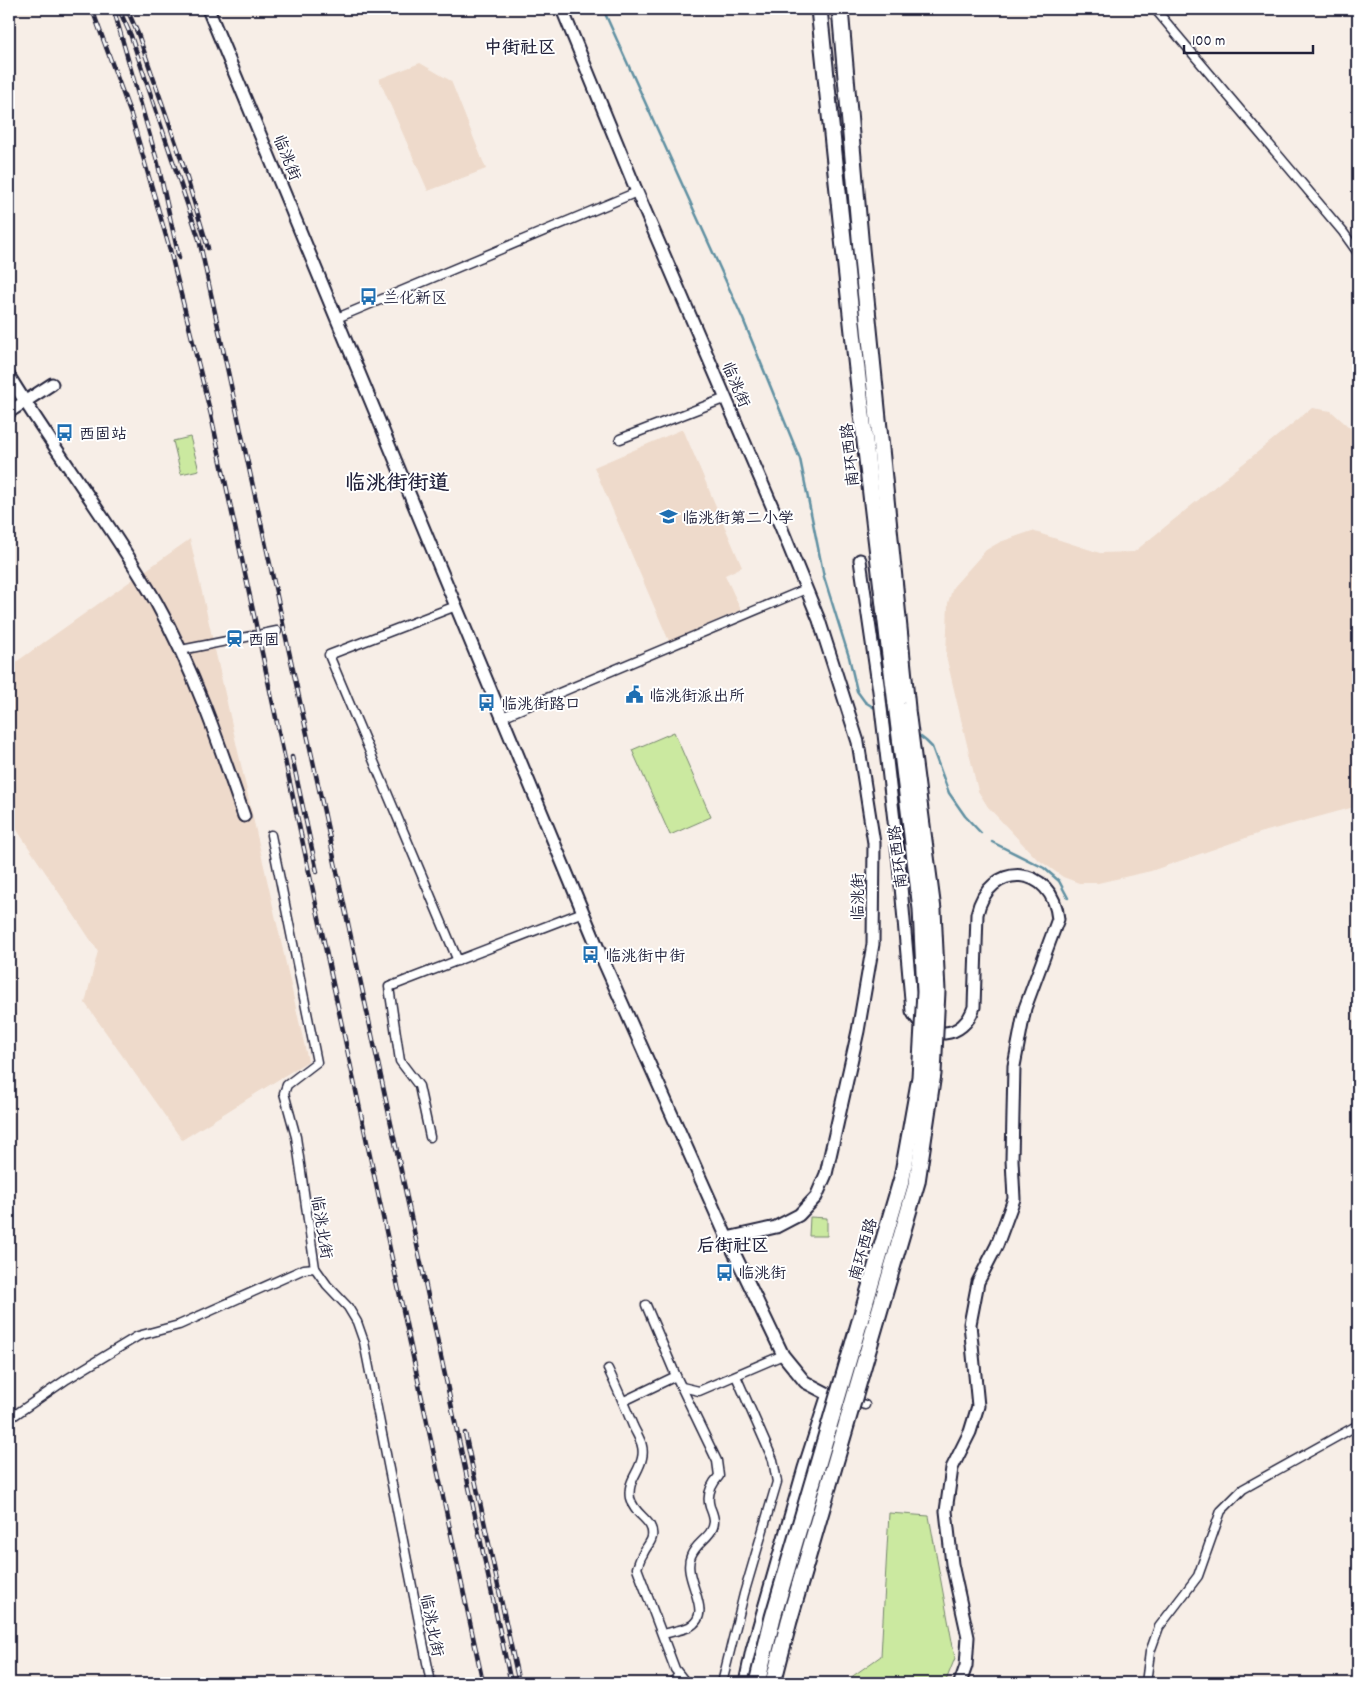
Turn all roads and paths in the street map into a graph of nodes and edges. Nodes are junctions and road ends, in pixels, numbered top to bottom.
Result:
1 (208, 9) edge
2 (562, 9) edge
3 (819, 9) edge
4 (840, 9) edge
5 (1155, 9) edge
6 (637, 192) junction
7 (1358, 253) edge
8 (337, 318) junction
9 (9, 376) edge
10 (52, 384) dead end
11 (726, 398) junction
12 (24, 401) junction
13 (9, 412) edge
14 (620, 439) dead end
15 (860, 560) dead end
16 (806, 589) junction
17 (456, 606) junction
18 (277, 631) dead end
19 (181, 650) junction
20 (902, 706) junction
21 (502, 716) junction
22 (244, 816) dead end
23 (271, 835) dead end
24 (583, 912) junction
25 (458, 961) junction
26 (430, 1137) dead end
27 (727, 1238) junction
28 (315, 1268) junction
29 (646, 1305) dead end
30 (783, 1355) junction
31 (608, 1369) dead end
32 (676, 1376) junction
33 (736, 1376) junction
34 (682, 1387) junction
35 (828, 1394) junction
36 (624, 1401) junction
37 (865, 1405) dead end
38 (9, 1419) edge
39 (1358, 1425) edge
40 (663, 1634) junction
41 (679, 1674) junction
42 (431, 1683) edge
43 (672, 1683) edge
44 (686, 1683) edge
45 (722, 1683) edge
46 (745, 1683) edge
47 (757, 1683) edge
48 (773, 1683) edge
49 (960, 1683) edge
50 (1146, 1683) edge

1 - 8 street, 临洮街
2 - 6 street, 临洮街
3 - 20 highway, 南环西路
4 - 20 highway, 南环西路
5 - 7 street
6 - 8 street
6 - 11 street, 临洮街
8 - 17 street, 临洮街
9 - 12 street
10 - 12 street
11 - 14 street
11 - 16 street, 临洮街
12 - 13 street
12 - 19 street
15 - 49 street
16 - 21 street
16 - 27 street, 临洮街
17 - 21 street, 临洮街
17 - 25 street
18 - 19 street
19 - 22 street
20 - 47 highway, 南环西路, bridge
20 - 48 highway, 南环西路, bridge
21 - 24 street, 临洮街
23 - 28 street, 临洮北街
24 - 25 street
24 - 27 street, 临洮街
25 - 26 street
27 - 30 street, 临洮街
28 - 38 street
28 - 42 street, 临洮北街
29 - 32 street
30 - 33 street
30 - 35 street, 临洮街
31 - 36 street
32 - 34 street
32 - 36 street
33 - 34 street
33 - 45 street
34 - 40 street
35 - 37 street
35 - 46 street
36 - 40 street
39 - 50 street
40 - 41 street
41 - 43 street
41 - 44 street

